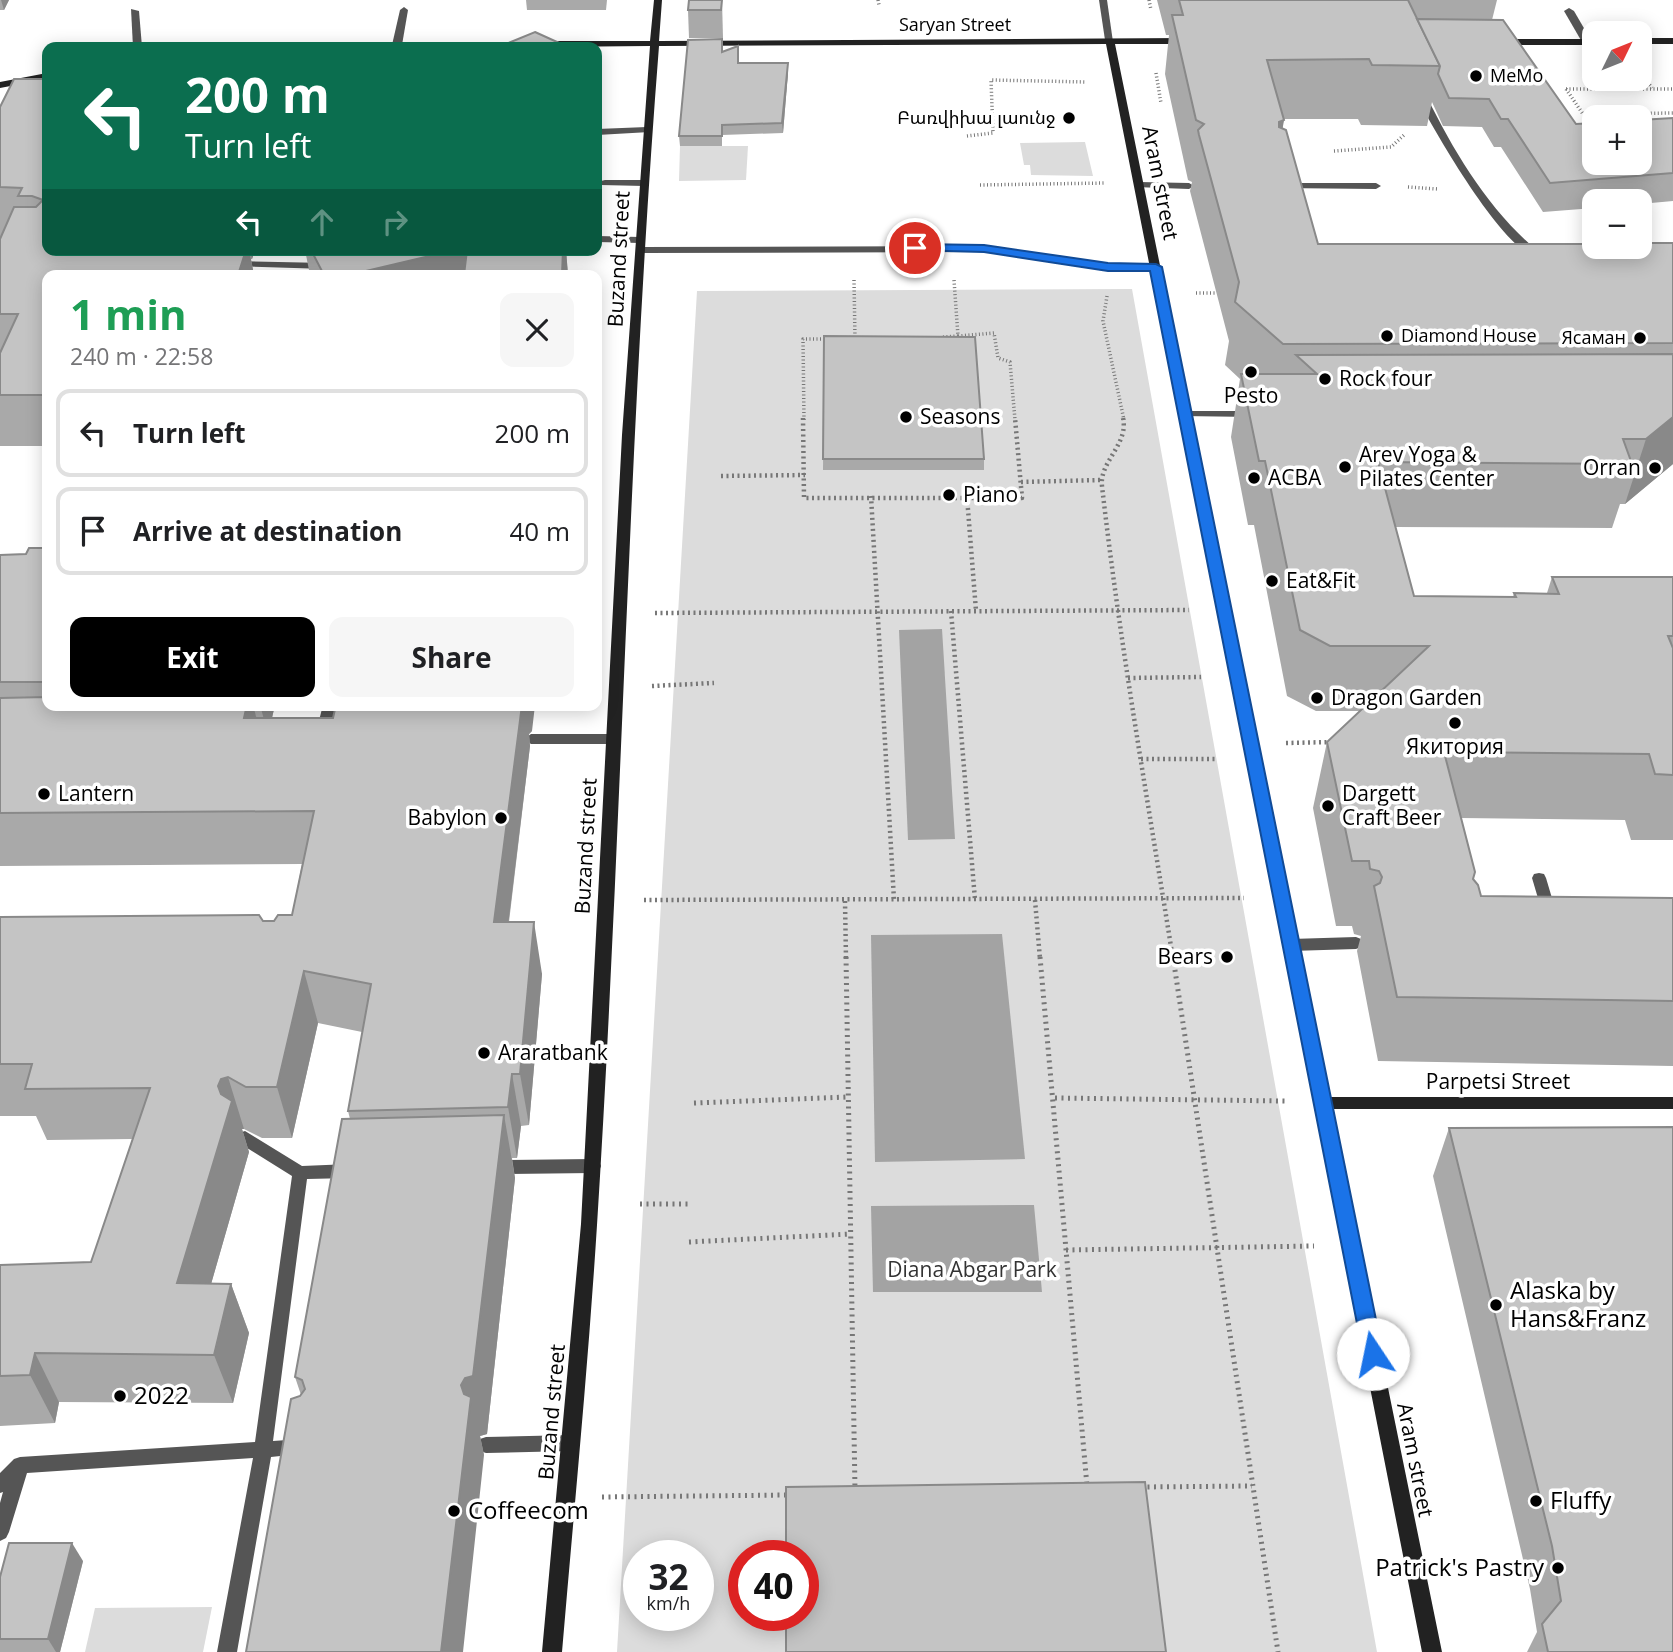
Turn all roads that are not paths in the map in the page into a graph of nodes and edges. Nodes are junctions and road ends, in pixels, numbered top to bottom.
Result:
1 (658, 0) edge
2 (1103, 0) edge
3 (404, 10) dead end
4 (134, 11) dead end
5 (1569, 11) dead end
6 (1582, 30) edge
7 (1110, 40) junction
8 (1203, 41) edge
9 (1652, 41) edge
10 (1673, 41) edge
11 (137, 42) edge
12 (398, 42) edge
13 (654, 42) junction
14 (1492, 42) edge
15 (1582, 42) edge
16 (602, 43) edge
17 (42, 77) edge
18 (0, 85) edge
19 (1418, 87) edge
20 (648, 130) junction
21 (602, 132) edge
22 (605, 183) dead end
23 (644, 183) junction
24 (1139, 186) junction
25 (1189, 186) dead end
26 (1276, 186) edge
27 (1376, 186) road end
28 (602, 240) edge
29 (641, 245) junction
30 (1545, 257) edge
31 (339, 263) edge
32 (233, 264) edge
33 (1156, 267) junction
34 (1185, 414) junction
35 (1274, 414) edge
36 (328, 711) edge
37 (612, 738) junction
38 (531, 739) dead end
39 (320, 740) edge
40 (1539, 878) dead end
41 (1555, 931) edge
42 (1356, 943) dead end
43 (1291, 945) junction
44 (1323, 1103) junction
45 (1673, 1103) edge
46 (245, 1138) edge
47 (593, 1166) junction
48 (478, 1167) edge
49 (369, 1171) edge
50 (300, 1173) junction
51 (571, 1443) junction
52 (486, 1445) dead end
53 (313, 1446) edge
54 (263, 1451) junction
55 (20, 1465) junction
56 (0, 1485) edge
57 (0, 1532) edge
58 (227, 1652) edge
59 (552, 1652) edge
60 (1433, 1652) edge

1 - 13 street, Buzand street
2 - 7 street
3 - 12 street
4 - 11 street
5 - 6 street
7 - 8 street, Saryan Street
7 - 13 street, Saryan Street
7 - 24 street, Aram street
9 - 10 street
13 - 16 street, Saryan Street
13 - 20 street, Buzand street
14 - 15 street
17 - 18 street
19 - 30 street
20 - 21 street
20 - 23 street, Buzand street
22 - 23 street
23 - 29 street, Buzand street
24 - 25 street
24 - 33 street, Aram street
26 - 27 street
28 - 29 street
29 - 33 street
29 - 37 street, Buzand street
31 - 32 street
33 - 34 street, Aram street
34 - 35 street
34 - 43 street, Aram street
36 - 39 street
37 - 38 street
37 - 47 street, Buzand street
40 - 41 street
42 - 43 street
43 - 44 street, Aram street
44 - 45 street, Parpetsi Street
44 - 60 street, Aram street
46 - 50 street
47 - 48 street
47 - 51 street, Buzand street
49 - 50 street
50 - 54 street
51 - 52 street
51 - 59 street, Buzand street
53 - 54 street
54 - 55 street
54 - 58 street
55 - 56 street
55 - 57 street

